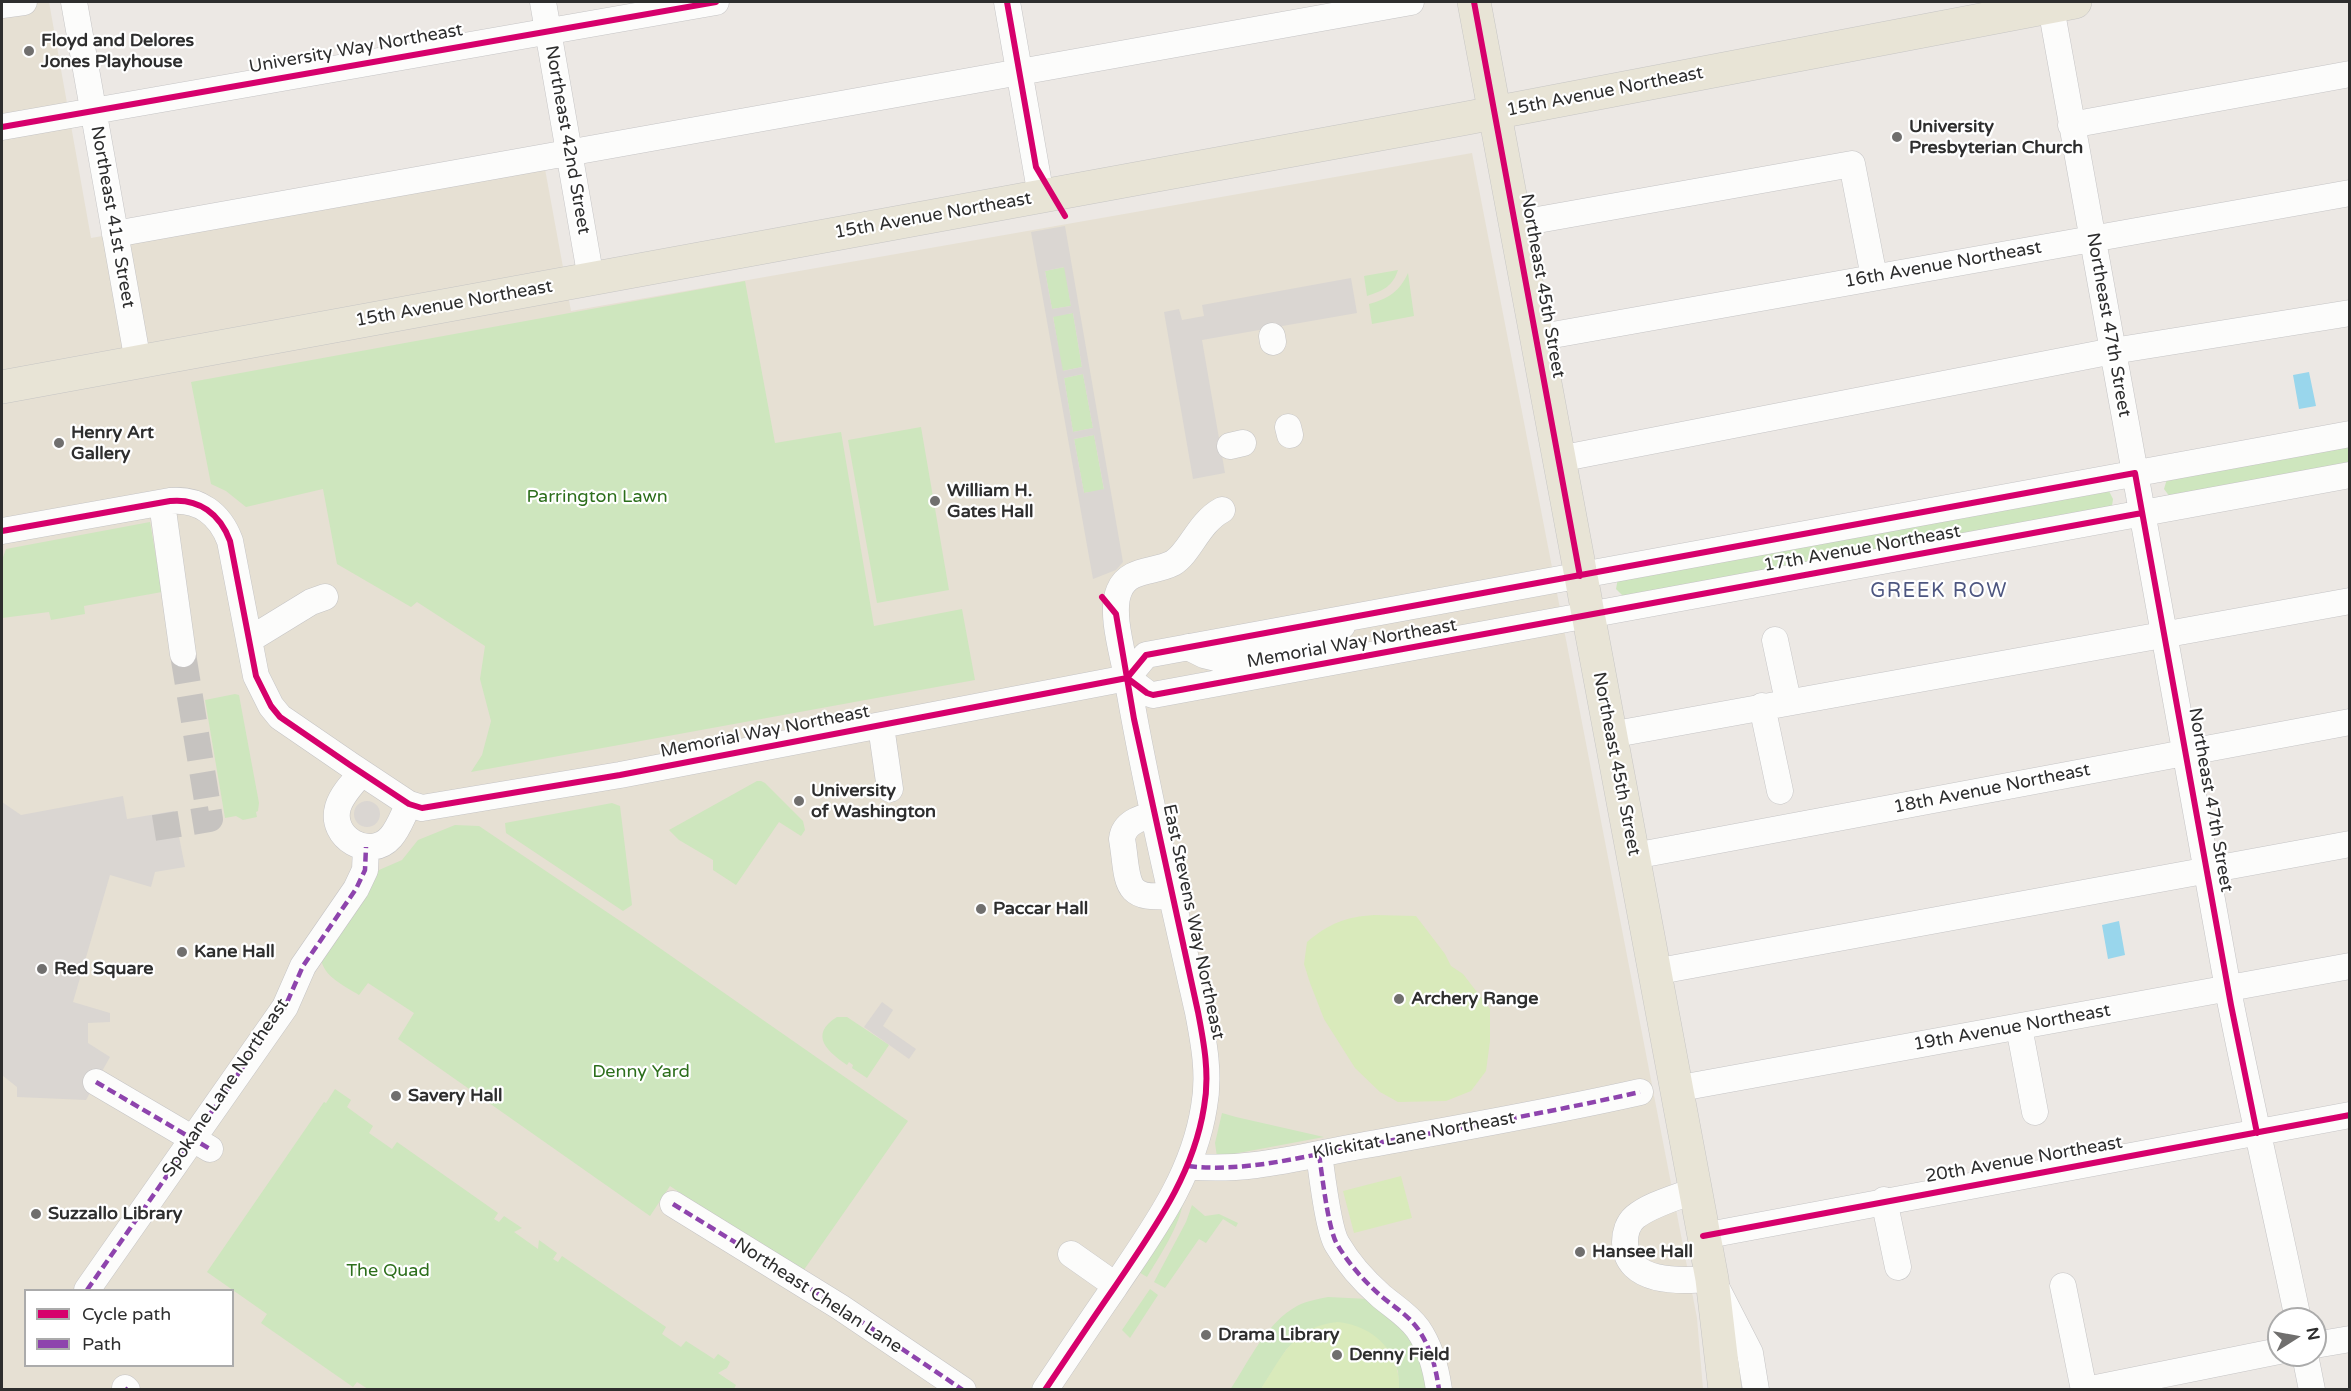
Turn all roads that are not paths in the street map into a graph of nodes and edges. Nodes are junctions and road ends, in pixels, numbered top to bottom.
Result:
1 (24, 2) edge
2 (74, 2) edge
3 (543, 2) edge
4 (716, 2) edge
5 (1007, 2) edge
6 (1412, 2) edge
7 (1474, 2) edge
8 (2058, 3) edge
9 (2, 5) edge
10 (548, 31) junction
11 (1019, 72) junction
12 (2349, 74) edge
13 (93, 111) junction
14 (1495, 113) junction
15 (2071, 125) junction
16 (2, 127) edge
17 (569, 152) junction
18 (2349, 193) edge
19 (1041, 196) junction
20 (1515, 224) junction
21 (115, 234) junction
22 (2092, 238) junction
23 (1874, 277) junction
24 (591, 279) junction
25 (2349, 313) edge
26 (1536, 338) junction
27 (2113, 351) junction
28 (138, 362) junction
29 (2, 387) edge
30 (2349, 434) edge
31 (1558, 459) junction
32 (2135, 473) junction
33 (2349, 475) edge
34 (162, 503) junction
35 (1222, 510) dead end
36 (2142, 513) junction
37 (2, 531) edge
38 (1580, 576) junction
39 (325, 597) dead end
40 (1441, 601) junction
41 (2349, 602) edge
42 (1587, 616) junction
43 (2164, 635) junction
44 (249, 640) junction
45 (1775, 640) dead end
46 (1449, 641) junction
47 (183, 654) tunnel mouth
48 (1127, 678) junction
49 (1788, 701) junction
50 (1762, 706) junction
51 (2349, 722) edge
52 (881, 726) junction
53 (1610, 735) junction
54 (2186, 752) junction
55 (362, 773) junction
56 (890, 789) dead end
57 (1780, 791) dead end
58 (409, 804) junction
59 (1155, 814) junction
60 (2349, 844) edge
61 (366, 847) junction
62 (1634, 856) junction
63 (2208, 870) junction
64 (1172, 895) junction
65 (2349, 966) edge
66 (1654, 972) junction
67 (2228, 988) junction
68 (2019, 1027) junction
69 (96, 1082) dead end
70 (1675, 1089) junction
71 (1640, 1092) dead end
72 (2035, 1112) dead end
73 (2349, 1115) edge
74 (2257, 1132) junction
75 (202, 1143) junction
76 (1318, 1154) junction
77 (1188, 1166) junction
78 (1695, 1190) junction
79 (1884, 1200) junction
80 (673, 1204) dead end
81 (1704, 1236) junction
82 (1071, 1254) dead end
83 (1898, 1267) dead end
84 (1712, 1279) junction
85 (1115, 1286) junction
86 (2063, 1286) dead end
87 (88, 1289) edge
88 (2296, 1307) edge
89 (2349, 1339) edge
90 (2327, 1344) edge
91 (2267, 1355) edge
92 (2307, 1367) edge
93 (2194, 1379) edge
94 (963, 1389) edge
95 (1045, 1389) edge
96 (1439, 1389) edge
97 (1725, 1389) edge
98 (1756, 1389) edge
99 (2085, 1389) edge
100 (2312, 1389) edge

1 - 9 street
2 - 13 street, Northeast 41st Street
3 - 10 street, Northeast 42nd Street
4 - 10 street, University Way Northeast
5 - 11 street
6 - 11 street
7 - 14 main road, Northeast 45th Street
8 - 14 main road, 15th Avenue Northeast
8 - 15 street, Northeast 47th Street
10 - 13 street, University Way Northeast
10 - 17 street, Northeast 42nd Street
11 - 17 street
11 - 19 street
12 - 15 street
13 - 16 street, University Way Northeast
13 - 21 street, Northeast 41st Street
14 - 19 main road, 15th Avenue Northeast
14 - 20 main road, Northeast 45th Street
15 - 22 street, Northeast 47th Street
17 - 21 street
17 - 24 street, Northeast 42nd Street
18 - 22 street, 16th Avenue Northeast
19 - 24 main road, 15th Avenue Northeast
20 - 23 street
20 - 26 main road, Northeast 45th Street
21 - 28 street, Northeast 41st Street
22 - 23 street, 16th Avenue Northeast
22 - 27 street, Northeast 47th Street
23 - 26 street, 16th Avenue Northeast
24 - 28 main road, 15th Avenue Northeast
25 - 27 street
26 - 31 main road, Northeast 45th Street
27 - 31 street
27 - 32 street, Northeast 47th Street
28 - 29 main road, 15th Avenue Northeast
30 - 32 street, 17th Avenue Northeast
31 - 38 main road, Northeast 45th Street
32 - 36 street, Northeast 47th Street
32 - 38 street, 17th Avenue Northeast
33 - 36 street, 17th Avenue Northeast
34 - 37 street
34 - 44 street
34 - 47 street
35 - 48 street, East Stevens Way Northeast
36 - 42 street, 17th Avenue Northeast
36 - 43 street, Northeast 47th Street
38 - 40 street, Memorial Way Northeast
38 - 42 main road, Northeast 45th Street
39 - 44 street
40 - 46 street
40 - 48 street, Memorial Way Northeast
41 - 43 street
42 - 46 street, Memorial Way Northeast
42 - 53 main road, Northeast 45th Street
43 - 49 street
43 - 54 street, Northeast 47th Street
44 - 55 street
45 - 49 street
46 - 48 street, Memorial Way Northeast
48 - 52 street, Memorial Way Northeast
48 - 59 street, East Stevens Way Northeast
49 - 50 street
50 - 53 street
50 - 57 street
51 - 54 street, 18th Avenue Northeast
52 - 56 street
52 - 58 street, Memorial Way Northeast
53 - 62 main road, Northeast 45th Street
54 - 62 street, 18th Avenue Northeast
54 - 63 street, Northeast 47th Street
55 - 58 street
55 - 61 street
58 - 61 street
59 - 64 street, East Stevens Way Northeast
59 - 64 street
60 - 63 street
61 - 75 street, Spokane Lane Northeast
62 - 66 main road, Northeast 45th Street
63 - 66 street
63 - 67 street, Northeast 47th Street
64 - 77 street, East Stevens Way Northeast
65 - 67 street, 19th Avenue Northeast
66 - 70 main road, Northeast 45th Street
67 - 68 street, 19th Avenue Northeast
67 - 74 street, Northeast 47th Street
68 - 70 street, 19th Avenue Northeast
68 - 72 street
69 - 75 street
70 - 78 main road, Northeast 45th Street
71 - 76 street, Klickitat Lane Northeast
73 - 74 street, 20th Avenue Northeast
74 - 79 street, 20th Avenue Northeast
74 - 88 street, Northeast 47th Street
75 - 87 street, Spokane Lane Northeast
76 - 77 street, Klickitat Lane Northeast
76 - 96 street
77 - 85 street, East Stevens Way Northeast
78 - 81 main road, Northeast 45th Street
78 - 84 street
79 - 81 street, 20th Avenue Northeast
79 - 83 street
80 - 94 street, Northeast Chelan Lane
81 - 84 main road, Northeast 45th Street
82 - 85 street
84 - 97 main road, Northeast 45th Street
84 - 98 street, Northeast 45th Street
85 - 95 street, East Stevens Way Northeast
86 - 99 street
89 - 90 street
91 - 93 street
92 - 100 street
93 - 99 street

